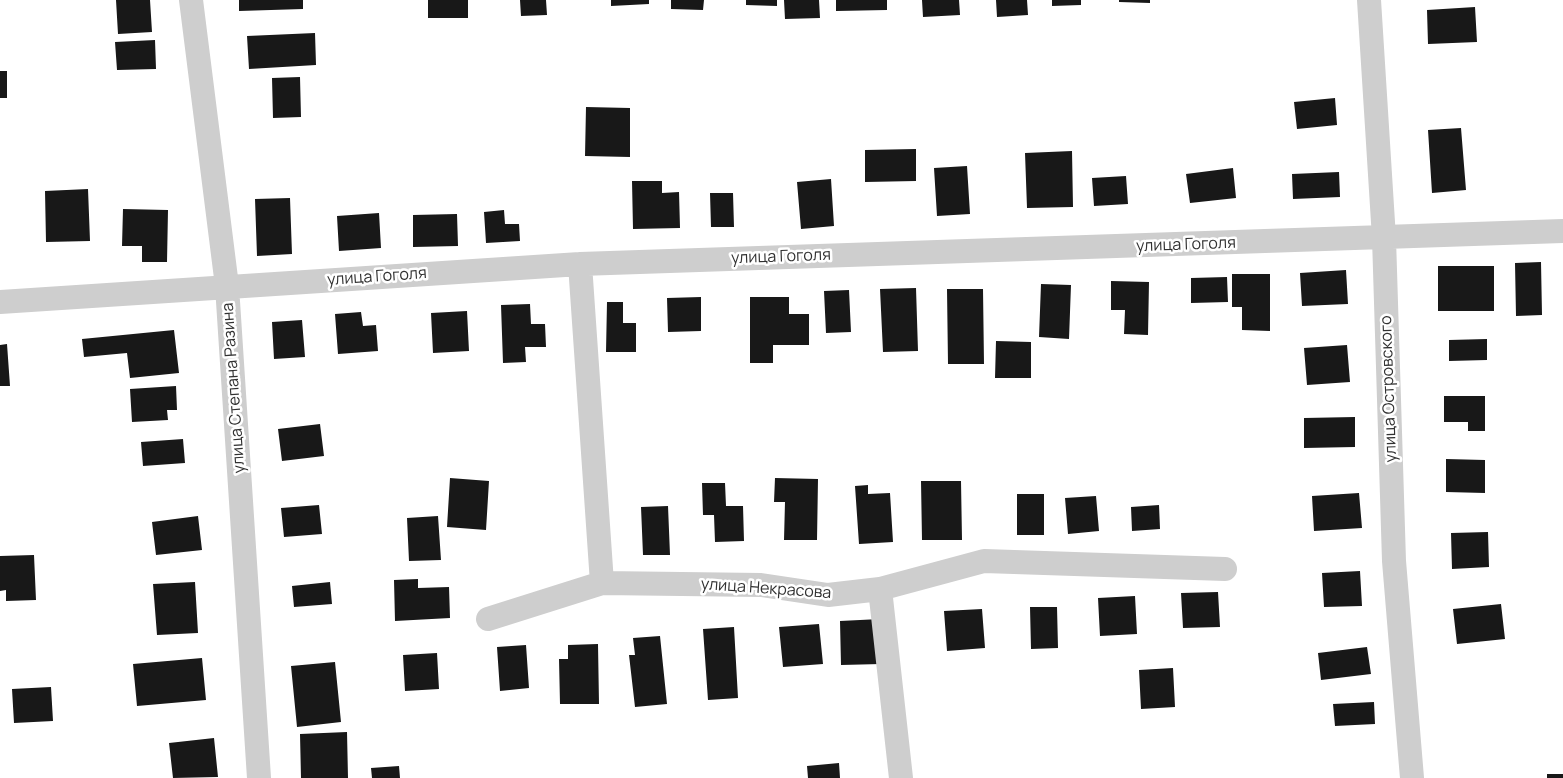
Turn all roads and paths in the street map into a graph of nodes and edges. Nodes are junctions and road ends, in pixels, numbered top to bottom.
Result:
1 (191, 0) edge
2 (1369, 0) edge
3 (1563, 232) edge
4 (1384, 238) junction
5 (580, 264) junction
6 (227, 286) junction
7 (0, 302) edge
8 (1225, 569) dead end
9 (602, 583) junction
10 (880, 589) junction
11 (488, 619) dead end
12 (259, 778) edge
13 (900, 778) edge
14 (1412, 778) edge

1 - 6 street, улица Степана Разина
2 - 4 street, улица Островского
3 - 4 street, улица Гоголя
4 - 5 street, улица Гоголя
4 - 14 street, улица Островского
5 - 6 street, улица Гоголя
5 - 9 street
6 - 7 street, улица Гоголя
6 - 12 street, улица Степана Разина
8 - 10 street, улица Некрасова
9 - 10 street, улица Некрасова
9 - 11 street, улица Некрасова
10 - 13 street

